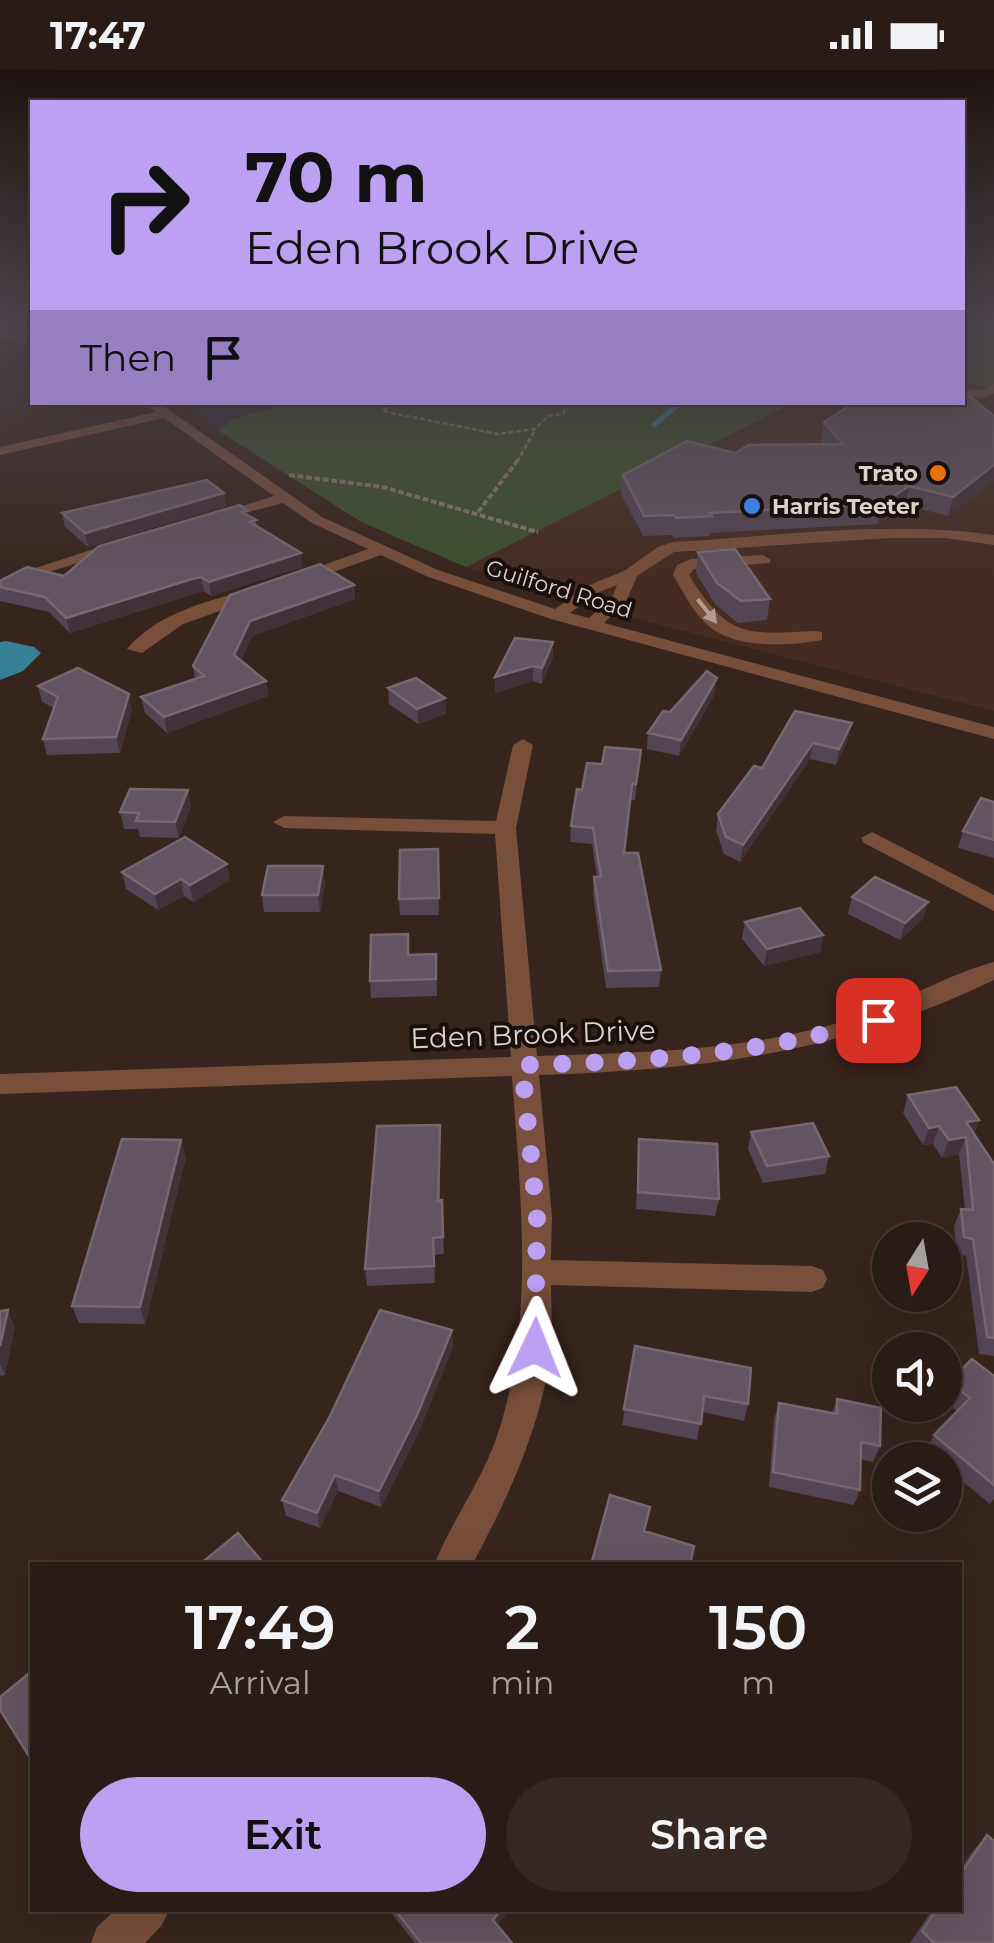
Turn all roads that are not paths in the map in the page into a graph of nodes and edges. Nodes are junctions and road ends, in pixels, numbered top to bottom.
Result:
1 (161, 410) edge
2 (166, 414) junction
3 (0, 451) edge
4 (284, 498) junction
5 (192, 526) edge
6 (994, 540) edge
7 (136, 541) edge
8 (379, 551) junction
9 (763, 560) dead end
10 (630, 574) junction
11 (10, 579) edge
12 (557, 615) junction
13 (594, 624) junction
14 (816, 636) dead end
15 (136, 648) dead end
16 (994, 732) edge
17 (523, 745) dead end
18 (284, 822) dead end
19 (505, 828) junction
20 (872, 838) dead end
21 (994, 904) edge
22 (994, 970) edge
23 (522, 1065) junction
24 (0, 1084) edge
25 (537, 1272) junction
26 (812, 1279) dead end
27 (454, 1562) edge
28 (146, 1912) edge
29 (113, 1943) edge

1 - 2 street, Guilford Road
2 - 3 street
2 - 4 street, Guilford Road
4 - 5 street
4 - 8 street, Guilford Road
6 - 10 street
7 - 11 street
8 - 12 street, Guilford Road
8 - 15 street
9 -> 14 street
10 - 12 street
10 - 13 street
12 - 13 street, Guilford Road
13 - 16 street, Guilford Road
17 - 19 street
18 - 19 street
19 - 23 street
20 - 21 street
22 - 23 street, Eden Brook Drive
23 - 24 street, Eden Brook Drive
23 - 25 street
25 - 26 street
25 - 27 street
28 - 29 street

